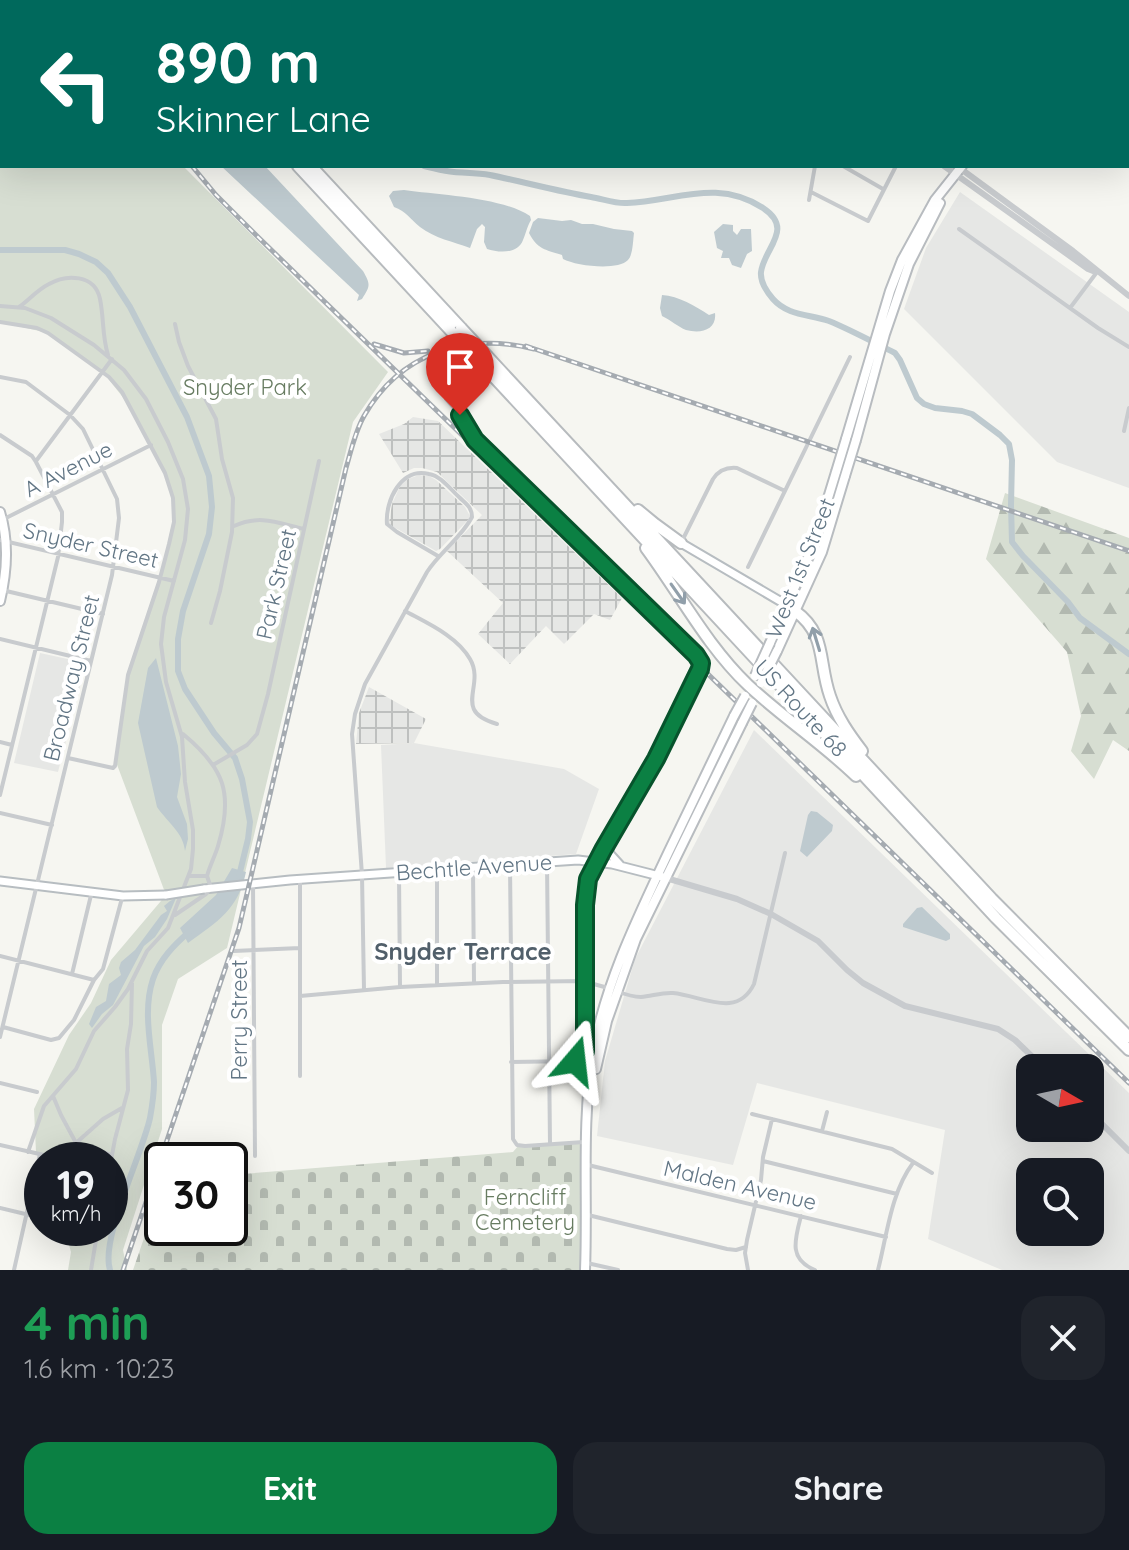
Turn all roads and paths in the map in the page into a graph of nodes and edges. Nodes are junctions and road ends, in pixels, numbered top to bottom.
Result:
1 (300, 168) edge
2 (313, 168) edge
3 (815, 168) edge
4 (846, 168) edge
5 (895, 168) edge
6 (958, 169) edge
7 (883, 189) junction
8 (811, 192) junction
9 (809, 200) dead end
10 (959, 229) dead end
11 (1097, 272) junction
12 (1129, 296) edge
13 (0, 306) edge
14 (19, 307) junction
15 (1070, 308) junction
16 (0, 322) edge
17 (175, 324) dead end
18 (456, 329) junction
19 (1129, 347) edge
20 (850, 357) dead end
21 (111, 358) junction
22 (483, 358) junction
23 (102, 371) junction
24 (0, 377) edge
25 (448, 392) dead end
26 (1129, 408) edge
27 (70, 415) junction
28 (1124, 431) dead end
29 (0, 435) edge
30 (851, 440) junction
31 (151, 445) junction
32 (574, 449) junction
33 (36, 461) junction
34 (319, 461) dead end
35 (103, 470) junction
36 (785, 491) junction
37 (53, 495) junction
38 (616, 508) junction
39 (1, 518) edge
40 (232, 526) junction
41 (304, 529) junction
42 (3, 541) edge
43 (681, 543) junction
44 (58, 554) junction
45 (438, 556) junction
46 (113, 567) junction
47 (748, 567) dead end
48 (160, 578) junction
49 (174, 581) junction
50 (1, 590) edge
51 (0, 601) edge
52 (47, 601) junction
53 (791, 608) junction
54 (405, 611) junction
55 (103, 614) junction
56 (211, 623) dead end
57 (0, 639) edge
58 (36, 647) junction
59 (92, 661) junction
60 (753, 689) junction
61 (497, 724) dead end
62 (181, 732) junction
63 (0, 742) edge
64 (12, 745) junction
65 (68, 758) junction
66 (213, 765) junction
67 (886, 785) junction
68 (0, 795) edge
69 (0, 813) edge
70 (52, 825) junction
71 (607, 842) junction
72 (935, 851) junction
73 (785, 853) dead end
74 (547, 861) junction
75 (596, 861) junction
76 (510, 864) junction
77 (473, 867) junction
78 (621, 867) junction
79 (437, 870) junction
80 (399, 873) junction
81 (362, 875) junction
82 (189, 876) junction
83 (207, 876) junction
84 (661, 877) junction
85 (300, 880) junction
86 (0, 881) edge
87 (249, 884) junction
88 (37, 885) junction
89 (211, 888) junction
90 (92, 891) junction
91 (123, 896) junction
92 (771, 914) junction
93 (174, 916) junction
94 (778, 919) junction
95 (767, 930) junction
96 (300, 948) junction
97 (254, 950) junction
98 (234, 951) dead end
99 (0, 956) edge
100 (18, 961) junction
101 (72, 974) junction
102 (94, 980) junction
103 (133, 980) junction
104 (511, 982) junction
105 (548, 982) junction
106 (586, 982) junction
107 (474, 983) junction
108 (437, 985) junction
109 (400, 987) junction
110 (364, 990) junction
111 (613, 990) junction
112 (300, 996) junction
113 (1, 1027) edge
114 (0, 1037) edge
115 (1129, 1037) edge
116 (1129, 1050) edge
117 (1030, 1054) edge
118 (548, 1061) junction
119 (511, 1062) junction
120 (300, 1076) dead end
121 (0, 1083) edge
122 (37, 1092) dead end
123 (53, 1096) junction
124 (124, 1106) junction
125 (827, 1112) dead end
126 (752, 1114) dead end
127 (772, 1119) junction
128 (1104, 1126) edge
129 (822, 1131) junction
130 (586, 1141) junction
131 (31, 1142) edge
132 (75, 1142) edge
133 (77, 1142) edge
134 (114, 1142) edge
135 (550, 1144) junction
136 (0, 1145) edge
137 (24, 1151) edge
138 (1129, 1151) edge
139 (255, 1156) dead end
140 (763, 1161) junction
141 (913, 1162) junction
142 (586, 1165) junction
143 (932, 1173) dead end
144 (897, 1194) junction
145 (755, 1205) junction
146 (0, 1208) edge
147 (24, 1213) edge
148 (585, 1215) junction
149 (801, 1216) junction
150 (24, 1227) edge
151 (886, 1237) junction
152 (95, 1246) edge
153 (746, 1247) junction
154 (585, 1266) edge
155 (14, 1270) edge
156 (91, 1270) edge
157 (618, 1270) edge
158 (748, 1270) edge
159 (815, 1270) edge
160 (878, 1270) edge

1 - 18 highway
2 - 18 highway
3 - 8 street
4 - 7 street
5 - 7 street
6 - 11 street
6 - 30 main road, West 1st Street
7 - 8 street
8 - 9 street
10 - 15 street
11 - 12 street
11 - 15 street
13 - 14 street
14 - 21 street
14 - 21 street
15 - 19 street
16 - 23 street
17 - 40 street
18 - 22 highway, bridge
20 - 36 street, West 1st Street
21 - 23 street
21 - 49 street
22 - 32 highway, US Route 68
22 - 38 highway, US Route 68
23 - 27 street
23 - 31 street
24 - 27 street, Broadway Street
25 - 71 street
26 - 28 street
27 - 33 street
27 - 35 street, Broadway Street
29 - 33 street
30 - 53 main road, West 1st Street, bridge
30 - 53 main road, West 1st Street, bridge
31 - 35 street, A Avenue
31 - 48 street
32 - 43 highway
32 - 67 highway, US Route 68
33 - 37 street
34 - 41 street, Park Street
35 - 37 street, A Avenue
35 - 46 street, Broadway Street
36 - 43 street
36 - 47 street, West 1st Street
37 - 39 street, A Avenue
37 - 44 street
38 -> 60 highway
38 - 72 highway, US Route 68
39 - 42 main road
40 - 41 street
40 - 56 street
41 - 66 street, Park Street
42 - 44 street, Snyder Street
42 - 50 main road
43 - 53 main road
44 - 46 street, Snyder Street
44 - 52 street
45 - 45 street
45 - 54 street
46 - 48 street, Snyder Street
46 - 55 street, Broadway Street
48 - 49 street, Snyder Street
48 - 65 street
49 - 62 street
50 - 51 main road
50 - 52 street
52 - 55 street
52 - 58 street
53 - 60 main road, West 1st Street, bridge
67 -> 53 highway
54 - 61 street
54 - 81 street
55 - 59 street, Broadway Street
57 - 58 street
58 - 59 street
58 - 64 street
59 - 65 street, Broadway Street
60 - 72 highway
60 - 84 main road, West 1st Street, bridge
62 - 66 street
62 - 82 street
63 - 64 street
64 - 68 street
65 - 70 street, Broadway Street
66 - 83 street
67 - 115 highway, US Route 68
69 - 70 street
70 - 88 street, Broadway Street
71 - 75 street
71 - 78 main road
72 - 116 highway, US Route 68
73 - 92 street
74 - 75 main road, Bechtle Avenue
74 - 76 main road, Bechtle Avenue
74 - 105 street
75 - 78 main road, Bechtle Avenue
75 - 106 street
76 - 77 main road, Bechtle Avenue
76 - 104 street
77 - 79 main road, Bechtle Avenue
77 - 107 street
78 - 84 main road, Bechtle Avenue
79 - 80 main road, Bechtle Avenue
79 - 108 street
80 - 81 main road, Bechtle Avenue
80 - 109 street
81 - 85 main road, Bechtle Avenue
81 - 110 street
82 - 83 street
82 - 93 street
83 - 89 street
84 - 92 street, Bechtle Avenue
84 - 111 main road, West 1st Street
85 - 87 main road, Bechtle Avenue
85 - 96 street
86 - 88 main road, Bechtle Avenue
87 - 89 main road, Bechtle Avenue
87 - 97 street, Perry Street
88 - 90 main road, Bechtle Avenue
88 - 100 street, Broadway Street
89 - 91 main road, Bechtle Avenue, bridge
89 - 93 street
90 - 91 main road, Bechtle Avenue
90 - 101 street
91 - 102 street
92 - 94 street, Bechtle Avenue
92 - 95 street
93 - 103 street
94 - 95 street
94 - 117 street, Bechtle Avenue
95 - 111 street
96 - 97 street
96 - 112 street
97 - 98 street
97 - 139 street, Perry Street
99 - 100 street
100 - 101 street
100 - 113 street, Broadway Street
101 - 102 street
102 - 113 street
103 - 123 street
103 - 124 street
104 - 105 street
104 - 107 street
104 - 119 street
105 - 106 street
105 - 118 street
106 - 111 street
106 - 118 street
107 - 108 street
108 - 109 street
109 - 110 street
110 - 112 street
111 - 130 main road, West 1st Street
112 - 120 street
113 - 114 street, Broadway Street
118 - 119 street
118 - 135 street
119 - 135 street
121 - 122 street
123 - 131 street
123 - 132 street
124 - 133 street
124 - 134 street
125 - 129 street
126 - 127 street
127 - 129 street
127 - 140 street
128 - 138 street
129 - 141 street
130 - 135 street
130 - 142 main road, West 1st Street
136 - 137 street
140 - 144 street
140 - 145 street
141 - 143 street
141 - 144 street
142 - 145 street, Malden Avenue
142 - 148 main road, West 1st Street
144 - 151 street
145 - 149 street, Malden Avenue
145 - 153 street
146 - 147 street
148 - 153 street
148 - 154 main road, West 1st Street
149 - 151 street, Malden Avenue
149 - 159 street
150 - 155 street
151 - 160 street
152 - 156 street
153 - 158 street
154 - 157 street

